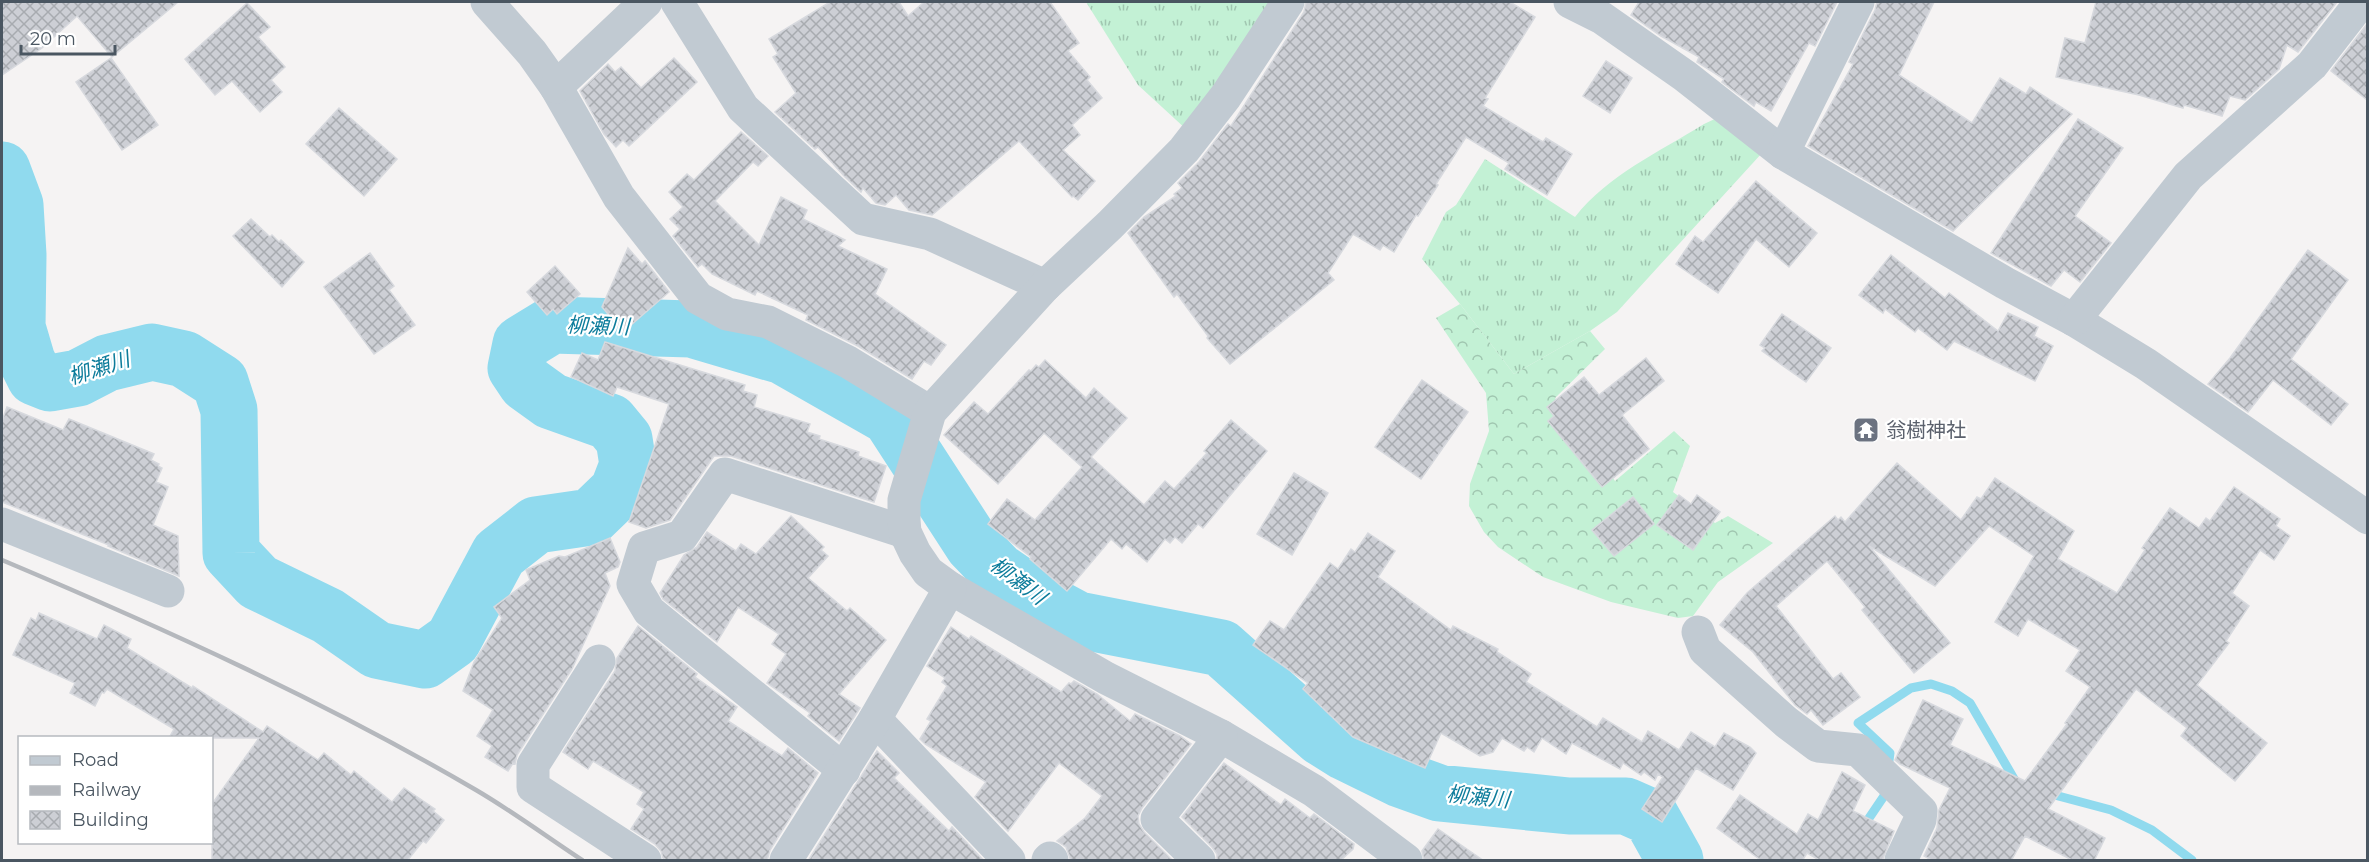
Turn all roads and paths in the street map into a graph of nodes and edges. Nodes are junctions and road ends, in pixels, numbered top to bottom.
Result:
1 (487, 2) edge
2 (646, 2) edge
3 (677, 2) edge
4 (1288, 2) edge
5 (1569, 2) edge
6 (1858, 2) edge
7 (2361, 2) edge
8 (556, 87) junction
9 (1783, 153) junction
10 (1045, 286) junction
11 (2074, 320) junction
12 (928, 421) junction
13 (2367, 518) edge
14 (2, 524) edge
15 (905, 532) junction
16 (950, 588) junction
17 (168, 591) dead end
18 (1698, 632) dead end
19 (599, 662) dead end
20 (875, 719) junction
21 (1221, 736) junction
22 (844, 770) junction
23 (1382, 855) edge
24 (645, 861) edge
25 (786, 861) edge
26 (1009, 861) edge
27 (1199, 861) edge
28 (1901, 861) edge

1 - 8 street
2 - 8 street
3 - 10 street
4 - 10 street
5 - 9 street
6 - 9 street
7 - 11 street
8 - 12 street
9 - 11 street
10 - 12 street
11 - 13 street
12 - 15 street
14 - 17 street
15 - 16 street
15 - 22 street
16 - 20 street
16 - 21 street
18 - 28 street
19 - 24 street
20 - 22 street
20 - 26 street
21 - 23 street
21 - 27 street
22 - 25 street

